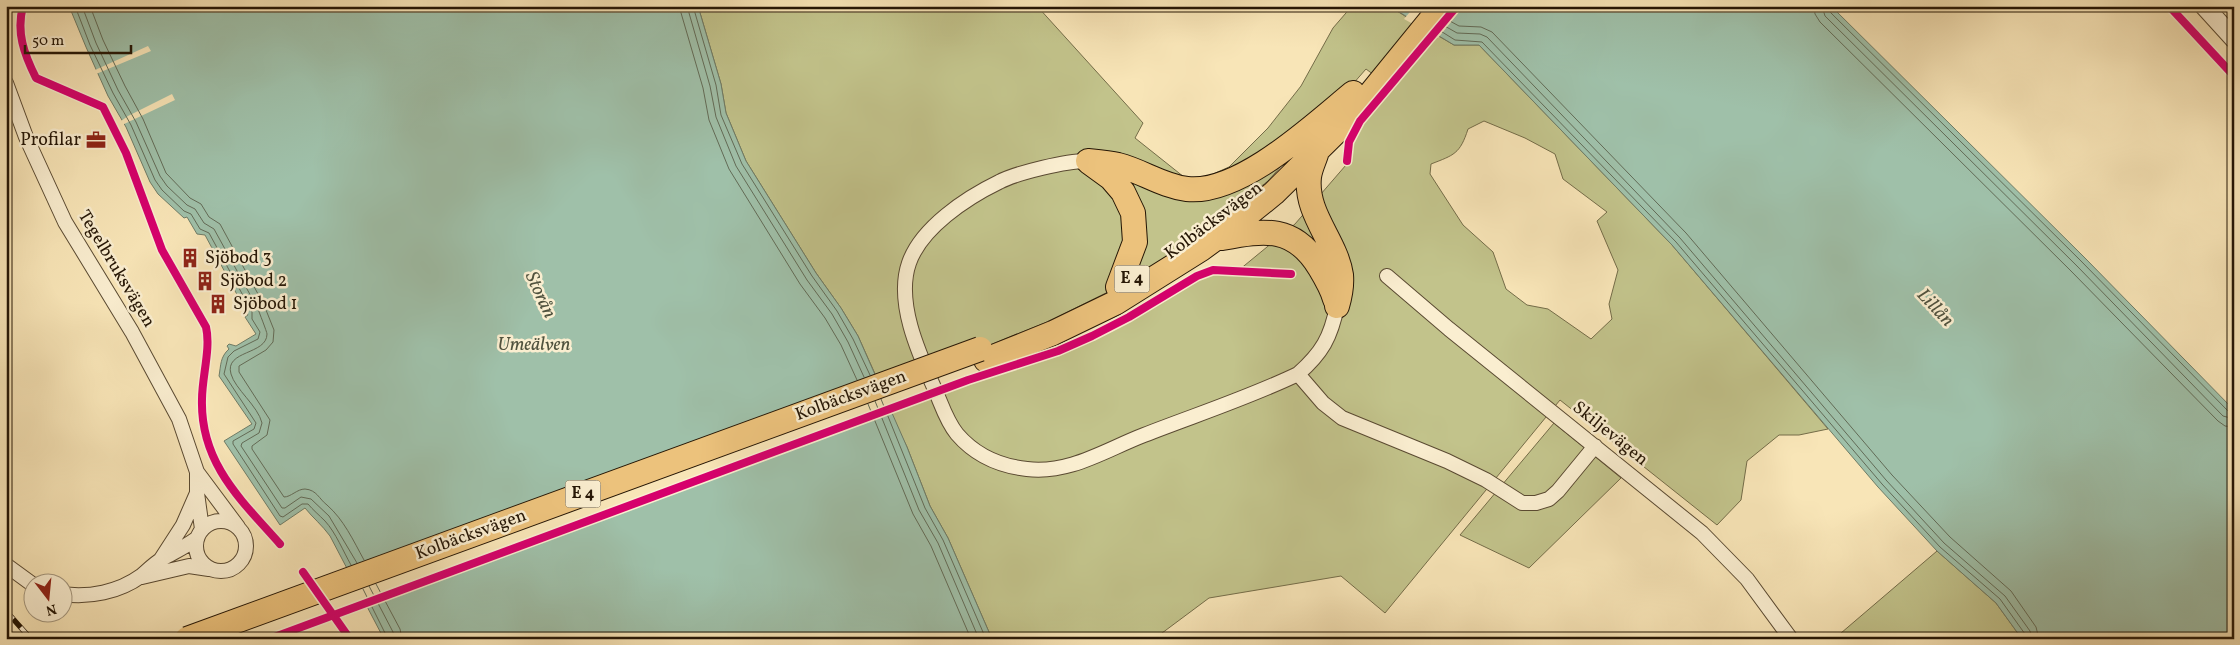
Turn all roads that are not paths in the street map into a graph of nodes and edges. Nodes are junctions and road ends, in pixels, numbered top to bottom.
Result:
1 (1425, 6) edge
2 (1442, 6) edge
3 (2204, 6) edge
4 (2234, 40) edge
5 (1377, 77) junction
6 (6, 83) edge
7 (1353, 93) junction
8 (1318, 149) junction
9 (1081, 160) junction
10 (1214, 240) junction
11 (1387, 276) dead end
12 (1118, 287) junction
13 (1337, 306) junction
14 (983, 355) junction
15 (1298, 374) junction
16 (1596, 446) junction
17 (196, 472) junction
18 (197, 493) junction
19 (238, 528) junction
20 (199, 534) junction
21 (161, 559) junction
22 (6, 565) edge
23 (209, 569) junction
24 (22, 577) edge
25 (139, 577) junction
26 (72, 594) edge
27 (187, 639) edge
28 (224, 639) edge
29 (1791, 639) edge

1 - 5 highway, Kolbäcksvägen / E 4
2 - 5 highway, Kolbäcksvägen / E 4
3 - 4 street
5 - 7 highway, Kolbäcksvägen / E 4
5 - 8 highway, Kolbäcksvägen / E 4
6 - 17 street, Tegelbruksvägen
7 - 9 highway
7 - 12 highway, Kolbäcksvägen / E 4
8 - 10 highway, Kolbäcksvägen / E 4
8 - 13 highway
9 - 12 highway
9 - 15 street
10 - 13 highway
10 - 14 highway, Kolbäcksvägen / E 4
11 - 16 street, Skiljevägen
12 - 14 highway, Kolbäcksvägen / E 4
13 - 15 street
14 - 27 highway, Kolbäcksvägen / E 4, bridge
14 - 28 highway, Kolbäcksvägen / E 4
15 - 16 street
16 - 29 street, Skiljevägen
17 - 18 street, Tegelbruksvägen
17 - 19 street, Tegelbruksvägen
18 - 20 street
18 - 21 street, Tegelbruksvägen
19 - 20 street
19 - 23 street
20 - 21 street
20 - 23 street
21 - 25 street
22 - 24 street
23 - 25 street
25 - 26 street

